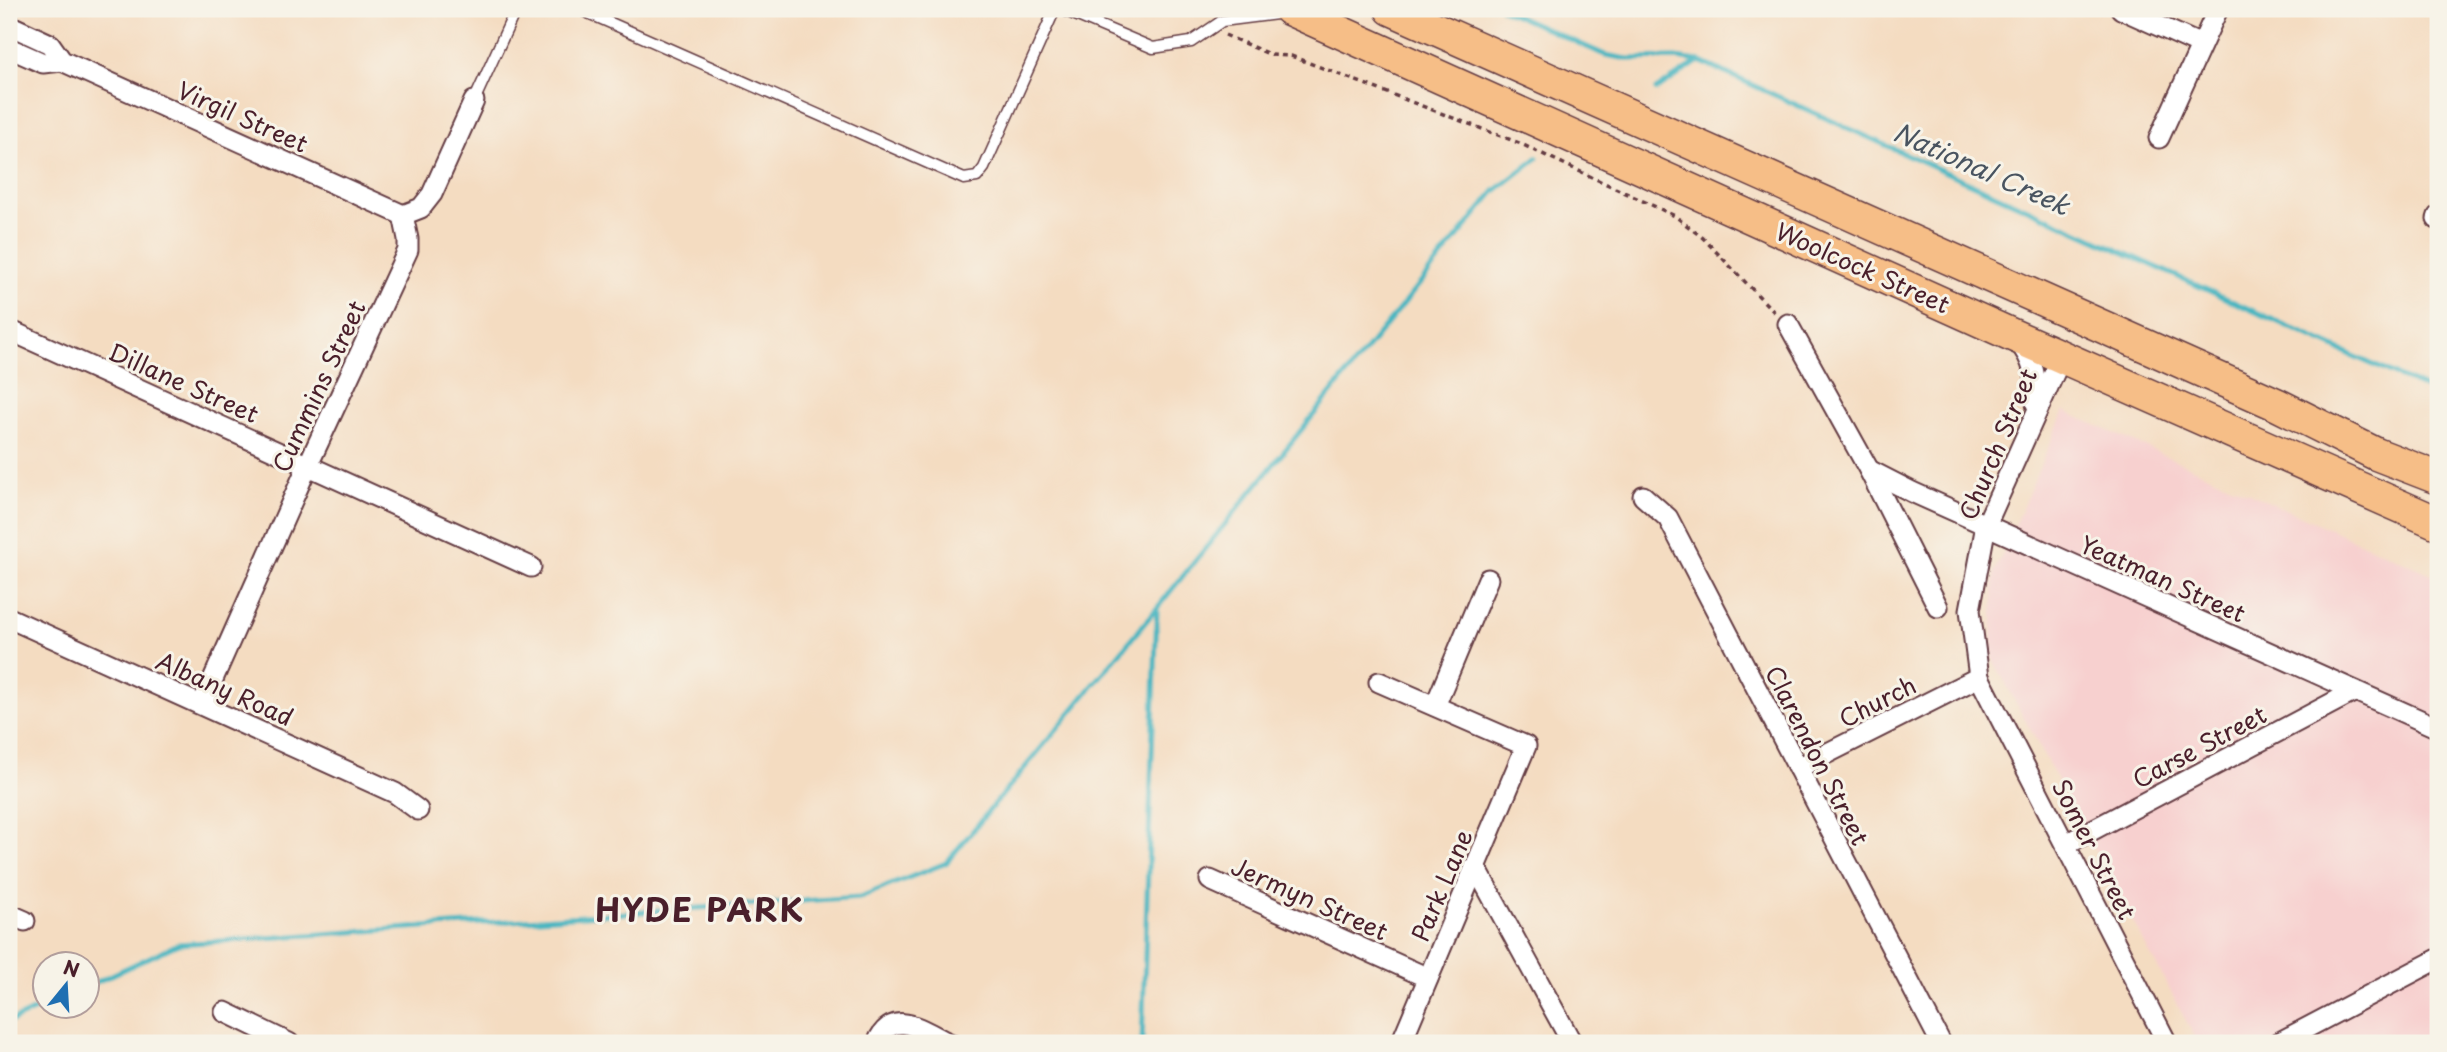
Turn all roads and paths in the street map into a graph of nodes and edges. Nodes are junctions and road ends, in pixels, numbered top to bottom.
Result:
1 (516, 9) edge
2 (579, 9) edge
3 (1055, 9) edge
4 (1060, 9) edge
5 (1391, 9) edge
6 (2122, 9) edge
7 (2218, 9) edge
8 (1292, 10) edge
9 (9, 25) edge
10 (1210, 29) junction
11 (2201, 45) junction
12 (9, 48) edge
13 (62, 61) junction
14 (474, 101) joint
15 (2159, 138) dead end
16 (403, 215) junction
17 (2025, 293) junction
18 (1788, 324) joint
19 (9, 330) edge
20 (2010, 334) junction
21 (2062, 356) junction
22 (2034, 418) junction
23 (309, 465) junction
24 (1869, 470) junction
25 (2438, 478) edge
26 (1643, 496) dead end
27 (2438, 523) edge
28 (1986, 525) junction
29 (531, 567) dead end
30 (1488, 579) dead end
31 (1938, 607) dead end
32 (9, 618) edge
33 (1979, 677) junction
34 (1379, 682) dead end
35 (2355, 691) junction
36 (202, 704) junction
37 (1435, 706) junction
38 (2438, 728) edge
39 (1798, 768) junction
40 (418, 810) dead end
41 (2066, 844) junction
42 (1475, 866) junction
43 (1210, 880) dead end
44 (2438, 959) edge
45 (1428, 978) junction
46 (225, 1012) dead end
47 (289, 1043) edge
48 (877, 1043) edge
49 (949, 1043) edge
50 (1401, 1043) edge
51 (1572, 1043) edge
52 (1941, 1043) edge
53 (2167, 1043) edge
54 (2278, 1043) edge

1 - 14 lane
2 - 3 lane
4 - 10 lane
5 - 17 main road, Woolcock Street
6 - 11 street
7 - 11 street
8 - 10 lane
8 - 20 main road, Woolcock Street
9 - 13 street, Virgil Street
10 - 18 path
11 - 15 street
12 - 13 street, Virgil Street
13 - 16 street, Virgil Street
14 - 16 street
16 - 23 street, Cummins Street
17 - 21 main road
17 - 25 main road, Woolcock Street
18 - 24 street
19 - 23 street, Dillane Street
20 - 21 main road, Woolcock Street
20 - 22 street
21 - 22 street, Church Street
21 - 27 main road, Woolcock Street
22 - 28 street, Church Street
23 - 29 street, Dillane Street
23 - 36 street, Cummins Street
24 - 28 street, Yeatman Street
24 - 31 street
26 - 39 street, Clarendon Street
28 - 33 street, Church Street
28 - 35 street, Yeatman Street
30 - 37 street
32 - 36 street, Albany Road
33 - 39 street, Church
33 - 41 street, Somer Street
34 - 37 street
35 - 38 street, Yeatman Street
35 - 41 street, Carse Street
36 - 40 street, Albany Road
37 - 42 street, Park Lane
39 - 52 street, Clarendon Street
41 - 53 street, Somer Street
42 - 45 street, Park Lane
42 - 51 street
43 - 45 street, Jermyn Street
44 - 54 street
45 - 50 street, Park Lane
46 - 47 street
48 - 49 street

